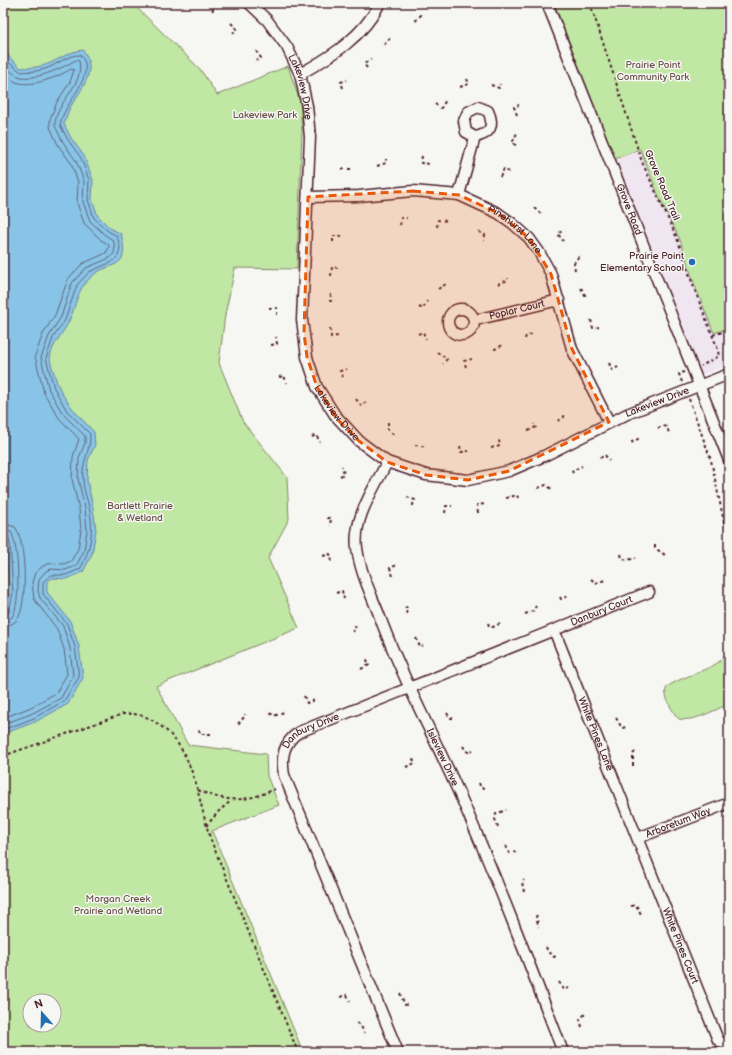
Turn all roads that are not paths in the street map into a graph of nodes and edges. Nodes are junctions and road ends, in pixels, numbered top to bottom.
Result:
1 (249, 3) edge
2 (380, 3) edge
3 (547, 3) edge
4 (300, 74) junction
5 (474, 137) dead end
6 (458, 194) junction
7 (308, 197) junction
8 (559, 300) junction
9 (475, 320) dead end
10 (729, 374) edge
11 (699, 385) junction
12 (609, 422) junction
13 (729, 460) edge
14 (388, 462) junction
15 (649, 592) dead end
16 (554, 630) junction
17 (408, 688) junction
18 (729, 801) edge
19 (638, 838) junction
20 (729, 1048) edge
21 (398, 1052) edge
22 (563, 1052) edge

1 - 4 street, Lakeview Drive
2 - 4 street
3 - 11 street, Grove Road
4 - 7 street, Lakeview Drive
5 - 6 street
6 - 7 street, Pinehurst Lane
6 - 8 street, Pinehurst Lane
7 - 14 street, Lakeview Drive
8 - 9 street, Poplar Court
8 - 12 street, Pinehurst Lane
10 - 11 street, Lakeview Drive
11 - 12 street, Lakeview Drive
11 - 13 street, Grove Road
12 - 14 street, Lakeview Drive
14 - 17 street, Isleview Drive
15 - 16 street, Danbury Court
16 - 17 street, Danbury Drive
16 - 19 street, White Pines Lane
17 - 21 street, Danbury Drive
17 - 22 street, Isleview Drive
18 - 19 street, Arboretum Way
19 - 20 street, White Pines Court

